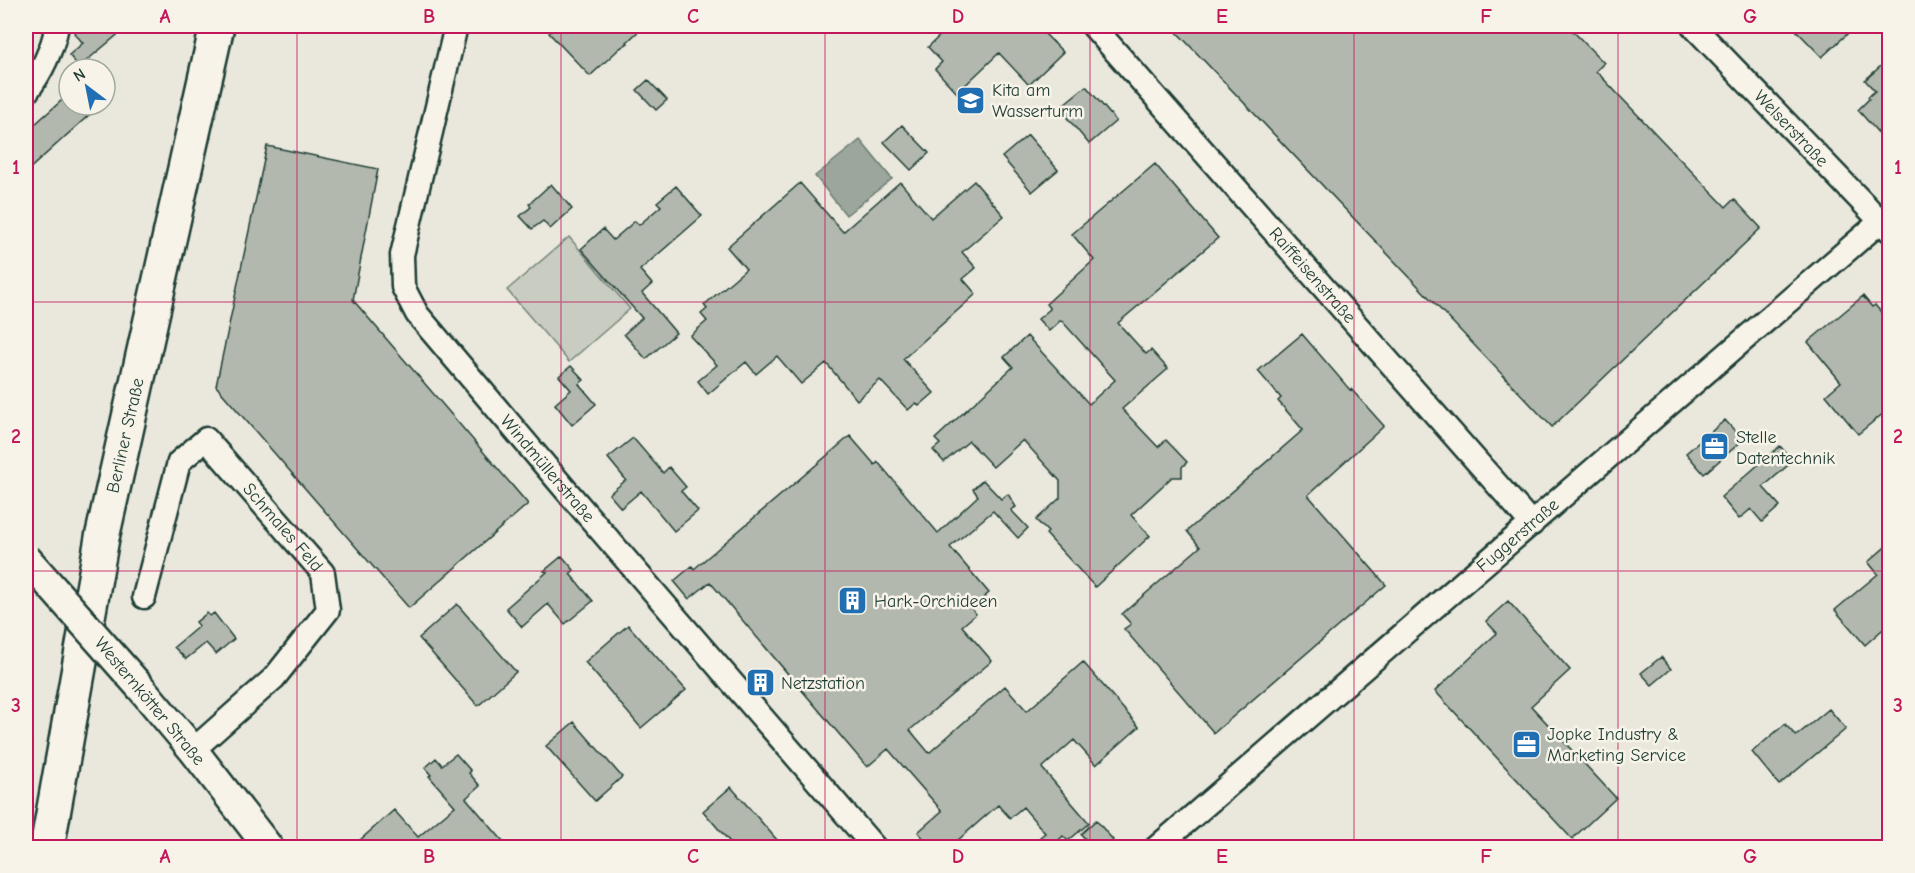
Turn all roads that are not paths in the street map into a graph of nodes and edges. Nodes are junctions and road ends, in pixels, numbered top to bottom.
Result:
1 (57, 26) edge
2 (216, 26) edge
3 (456, 26) edge
4 (1094, 26) edge
5 (1693, 26) edge
6 (26, 93) edge
7 (1885, 226) edge
8 (1532, 524) junction
9 (26, 558) edge
10 (144, 597) dead end
11 (193, 750) junction
12 (47, 848) edge
13 (269, 848) edge
14 (875, 848) edge
15 (1156, 848) edge

1 - 6 street
2 - 12 main road, Berliner Straße
3 - 14 street, Windmüllerstraße
4 - 8 street, Raiffeisenstraße
5 - 7 street, Welserstraße
7 - 8 street, Fuggerstraße
8 - 15 street, Fuggerstraße
9 - 11 street, Westernkötter Straße, bridge
10 - 11 street, Schmales Feld
11 - 13 street, Westernkötter Straße

